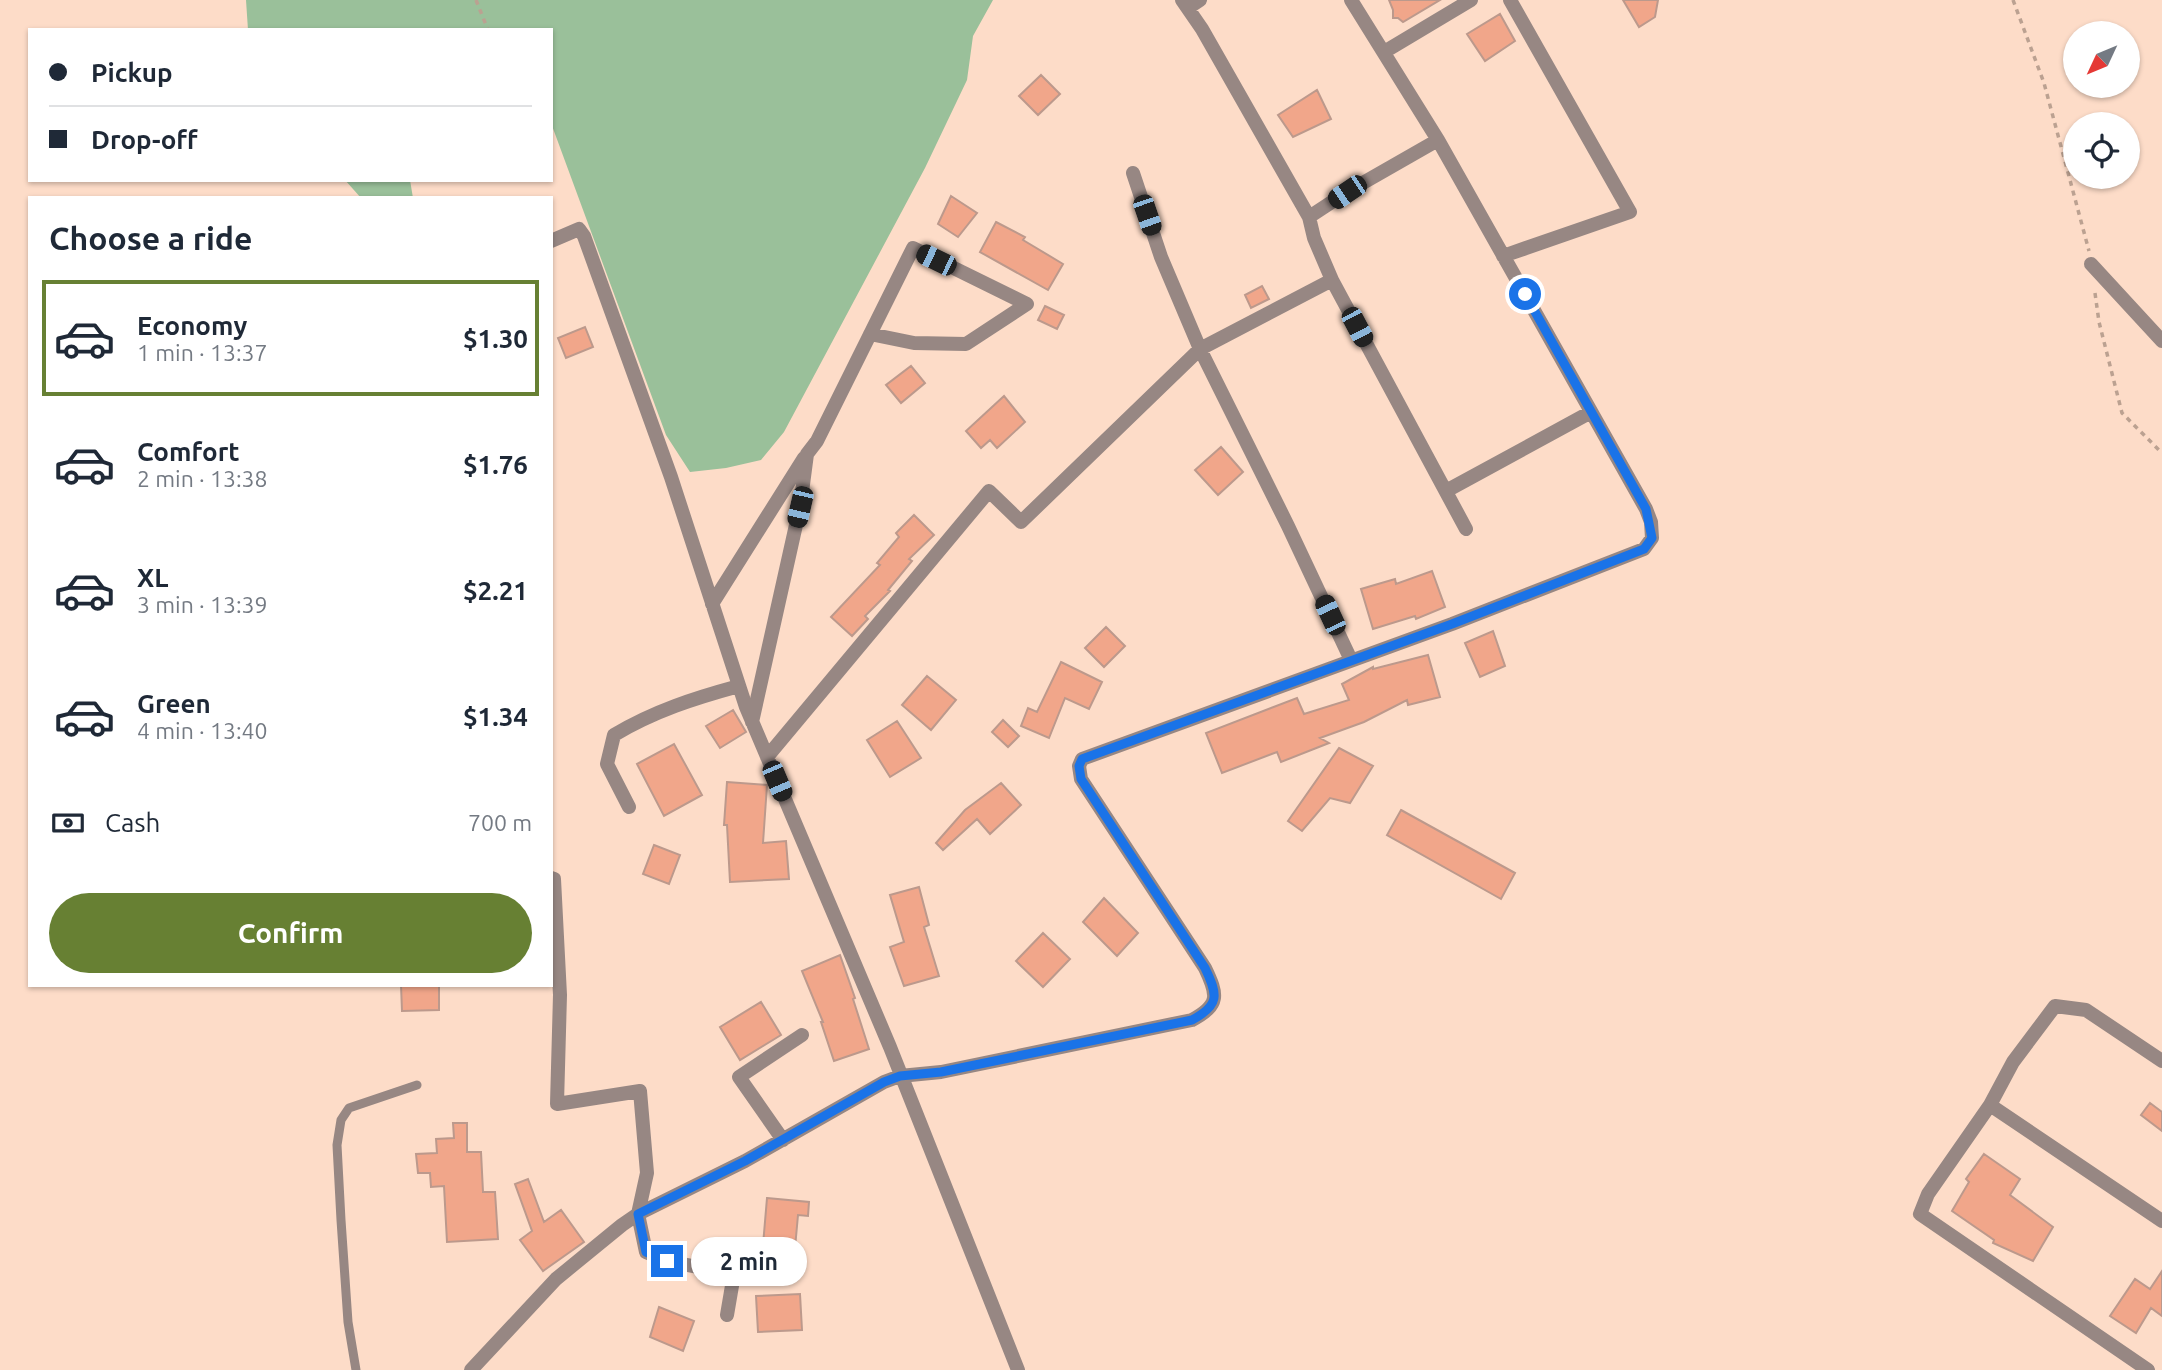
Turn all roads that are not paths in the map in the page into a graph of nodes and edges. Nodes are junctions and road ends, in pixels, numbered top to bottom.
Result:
1 (1351, 0) edge
2 (1471, 0) edge
3 (1510, 0) edge
4 (1190, 3) edge
5 (1384, 52) junction
6 (1438, 140) junction
7 (1133, 173) dead end
8 (1310, 217) junction
9 (553, 240) edge
10 (1503, 256) junction
11 (2091, 264) road end
12 (1332, 280) junction
13 (870, 334) junction
14 (2162, 341) edge
15 (1200, 349) junction
16 (1591, 412) junction
17 (807, 454) junction
18 (1446, 491) junction
19 (1466, 529) dead end
20 (712, 604) junction
21 (1351, 660) junction
22 (739, 686) junction
23 (752, 722) junction
24 (767, 757) junction
25 (629, 807) dead end
26 (553, 879) edge
27 (802, 1035) dead end
28 (2162, 1061) edge
29 (900, 1076) junction
30 (417, 1085) dead end
31 (1990, 1105) junction
32 (783, 1140) junction
33 (638, 1214) junction
34 (2162, 1221) edge
35 (727, 1315) dead end
36 (356, 1370) edge
37 (471, 1370) edge
38 (1018, 1370) edge
39 (2148, 1370) edge

1 - 5 street
2 - 5 street
3 - 10 street
4 - 8 street
5 - 6 street
6 - 8 street
6 - 10 street
7 - 15 street
8 - 12 street
9 - 20 street
10 - 16 street
11 - 14 street
12 - 15 street
12 - 18 street
13 - 13 street
13 - 17 street
15 - 21 street
15 - 24 street
16 - 18 street
16 - 21 street
17 - 20 street
17 - 23 street
18 - 19 street
20 - 22 street
21 - 29 street
22 - 23 street
22 - 25 street
23 - 24 street
24 - 29 street
26 - 33 street
27 - 32 street
28 - 31 street
29 - 32 street
29 - 38 street
30 - 36 lane
31 - 34 street
31 - 39 street
32 - 33 street
33 - 35 street
33 - 37 street

